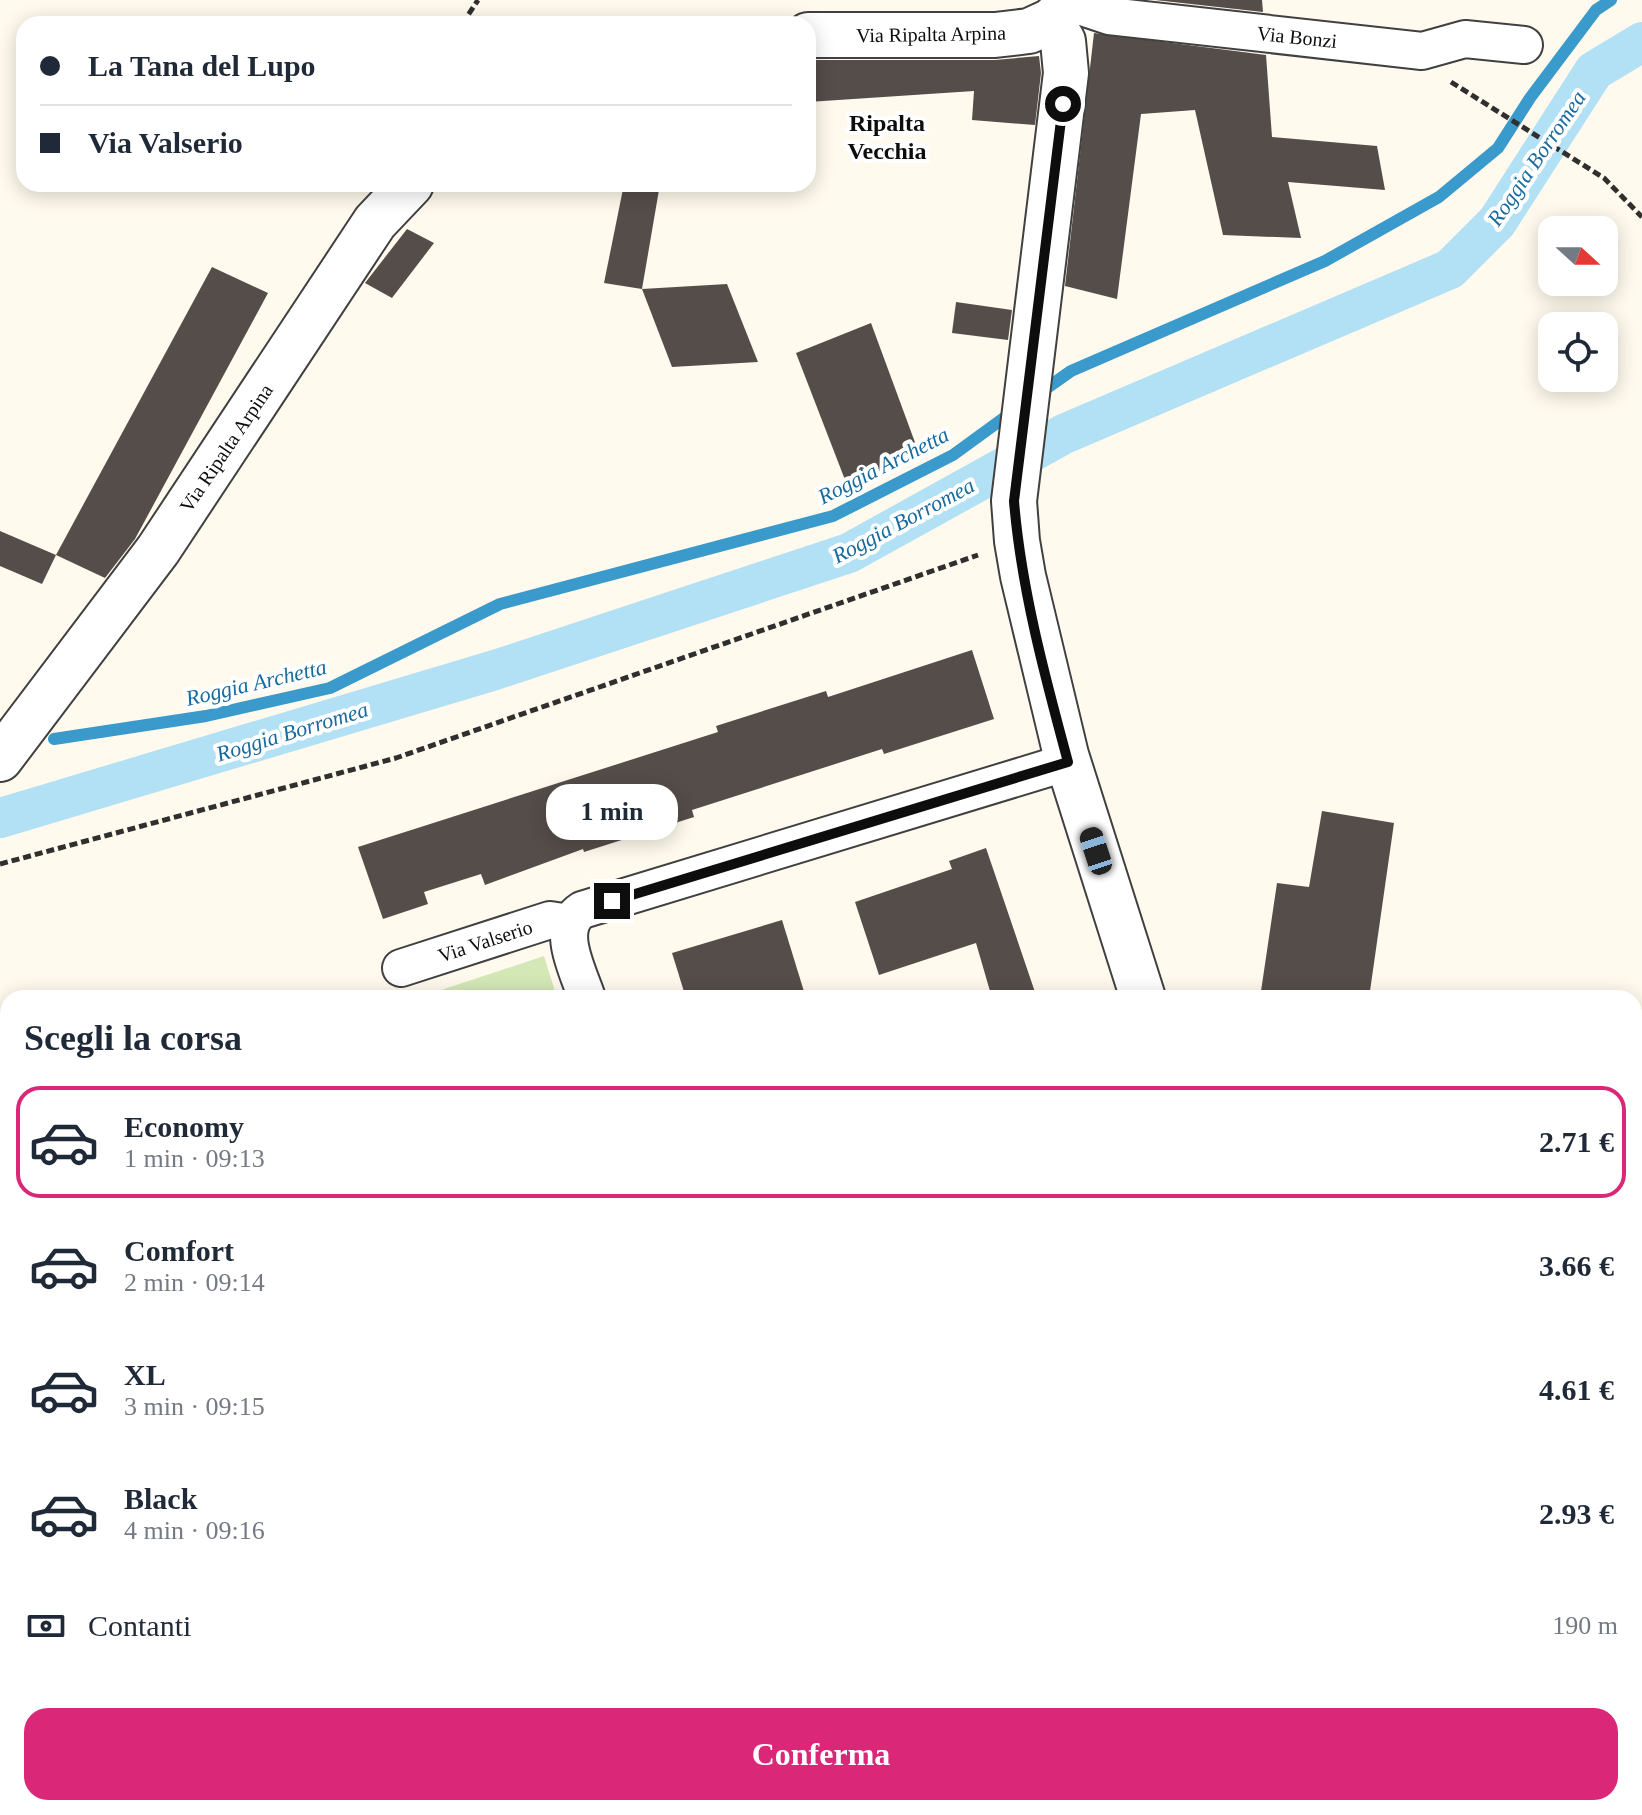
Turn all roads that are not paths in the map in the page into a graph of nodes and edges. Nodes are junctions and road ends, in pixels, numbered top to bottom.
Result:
1 (1064, 8) edge
2 (816, 35) edge
3 (1524, 45) dead end
4 (403, 192) edge
5 (0, 759) edge
6 (1068, 762) junction
7 (570, 923) junction
8 (401, 968) dead end
9 (585, 990) edge
10 (1140, 990) edge

1 - 2 street, Via Ripalta Arpina
1 - 3 street, Via Bonzi
1 - 6 street
4 - 5 street, Via Ripalta Arpina
6 - 7 street, Via Valserio
6 - 10 street
7 - 8 street, Via Valserio
7 - 9 street

